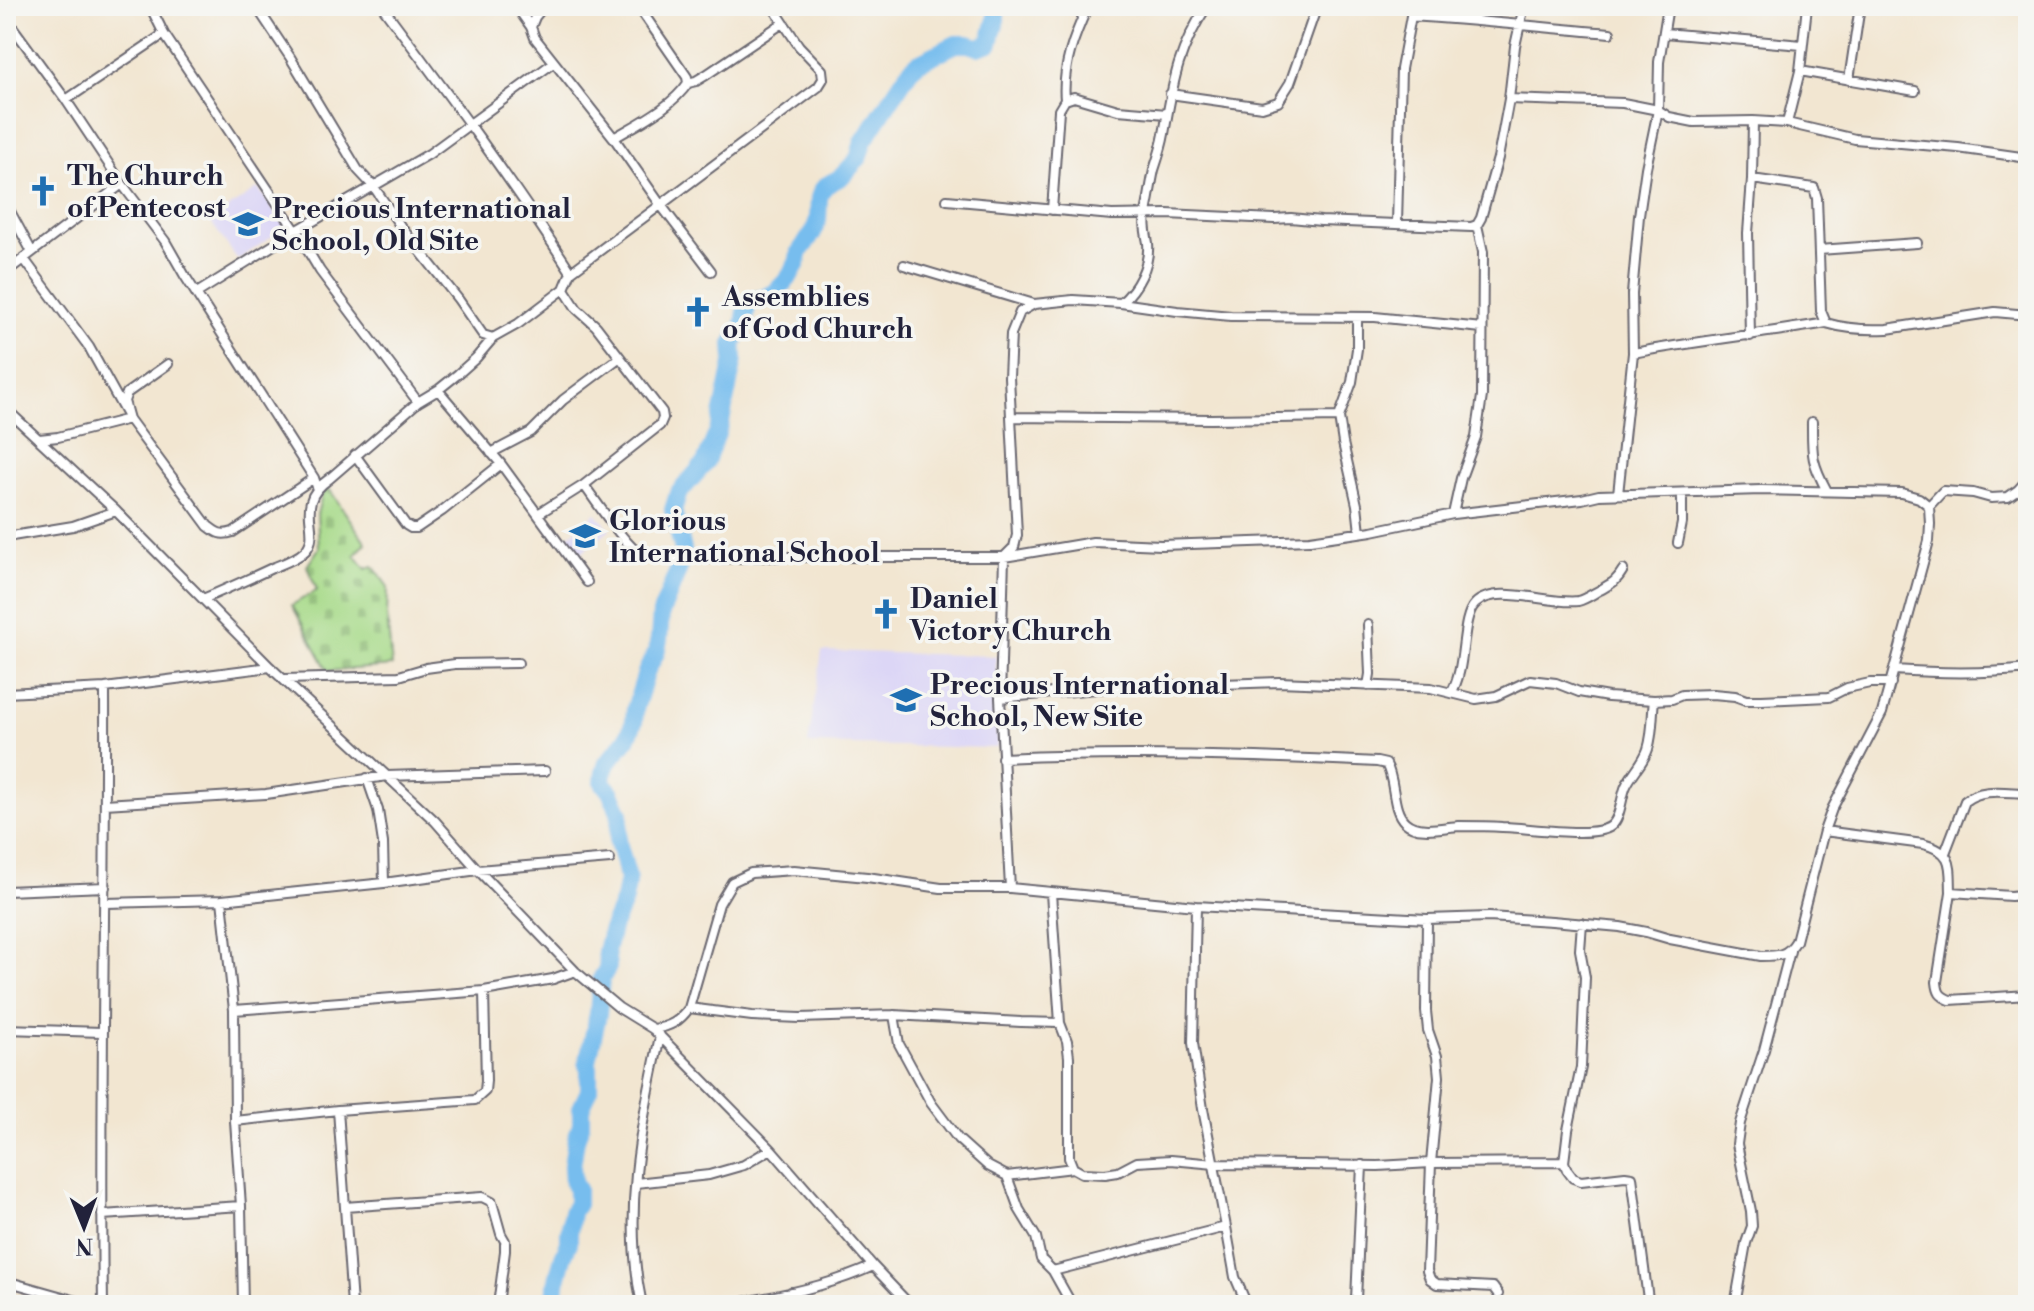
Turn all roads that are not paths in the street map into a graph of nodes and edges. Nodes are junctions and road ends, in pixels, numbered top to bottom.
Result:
1 (150, 6) edge
2 (256, 6) edge
3 (382, 6) edge
4 (516, 6) edge
5 (544, 6) edge
6 (638, 6) edge
7 (773, 6) edge
8 (804, 6) edge
9 (1088, 6) edge
10 (1207, 6) edge
11 (1317, 6) edge
12 (1412, 6) edge
13 (1524, 6) edge
14 (1668, 6) edge
15 (1807, 6) edge
16 (1860, 6) edge
17 (1411, 16) junction
18 (6, 18) edge
19 (783, 23) junction
20 (1518, 26) junction
21 (531, 27) junction
22 (1610, 33) dead end
23 (1664, 33) junction
24 (164, 34) junction
25 (1802, 45) junction
26 (553, 63) junction
27 (1800, 71) junction
28 (1849, 80) junction
29 (688, 83) junction
30 (1915, 91) dead end
31 (1170, 94) junction
32 (1509, 99) junction
33 (66, 100) junction
34 (1065, 100) junction
35 (1658, 110) junction
36 (1167, 114) junction
37 (1753, 121) junction
38 (1787, 123) junction
39 (471, 124) junction
40 (614, 138) junction
41 (2028, 158) edge
42 (1752, 179) junction
43 (122, 184) junction
44 (374, 187) junction
45 (947, 200) dead end
46 (6, 204) edge
47 (660, 204) junction
48 (1052, 210) junction
49 (1146, 215) junction
50 (1397, 224) junction
51 (1477, 225) junction
52 (296, 231) junction
53 (1917, 243) dead end
54 (1819, 250) junction
55 (32, 252) junction
56 (24, 259) junction
57 (904, 265) dead end
58 (711, 271) dead end
59 (6, 272) edge
60 (571, 272) junction
61 (564, 289) junction
62 (197, 293) junction
63 (1121, 303) junction
64 (1034, 304) junction
65 (2028, 315) edge
66 (1357, 318) junction
67 (1826, 323) junction
68 (1482, 328) junction
69 (1750, 336) junction
70 (493, 338) junction
71 (1633, 353) junction
72 (620, 357) junction
73 (168, 364) dead end
74 (438, 390) junction
75 (418, 402) junction
76 (6, 409) edge
77 (1012, 417) junction
78 (1339, 417) junction
79 (129, 419) junction
80 (1812, 422) dead end
81 (39, 439) junction
82 (491, 453) junction
83 (355, 455) junction
84 (501, 464) junction
85 (2028, 479) edge
86 (316, 482) junction
87 (584, 485) junction
88 (1827, 491) junction
89 (1682, 493) junction
90 (1618, 494) junction
91 (1929, 506) junction
92 (116, 511) junction
93 (538, 514) junction
94 (1453, 514) junction
95 (1360, 532) junction
96 (6, 537) edge
97 (1678, 543) dead end
98 (1004, 557) junction
99 (1623, 570) dead end
100 (587, 582) dead end
101 (203, 599) junction
102 (1368, 625) dead end
103 (518, 663) dead end
104 (270, 667) junction
105 (2028, 669) edge
106 (1894, 670) junction
107 (285, 679) junction
108 (1891, 683) junction
109 (1368, 686) junction
110 (105, 688) junction
111 (6, 693) edge
112 (1451, 693) junction
113 (1000, 698) junction
114 (1654, 700) junction
115 (1002, 758) junction
116 (545, 771) dead end
117 (387, 776) junction
118 (367, 778) junction
119 (2028, 793) edge
120 (105, 804) junction
121 (1824, 831) junction
122 (1945, 853) junction
123 (610, 859) dead end
124 (478, 870) junction
125 (384, 883) junction
126 (105, 887) junction
127 (1010, 888) junction
128 (6, 891) edge
129 (1951, 892) junction
130 (1051, 893) junction
131 (2028, 894) edge
132 (222, 900) junction
133 (106, 903) junction
134 (1196, 906) junction
135 (1427, 919) junction
136 (1582, 923) junction
137 (1790, 951) junction
138 (575, 971) junction
139 (484, 991) junction
140 (2028, 995) edge
141 (689, 1008) junction
142 (234, 1010) junction
143 (894, 1015) junction
144 (1060, 1023) junction
145 (6, 1029) edge
146 (102, 1032) junction
147 (656, 1033) junction
148 (338, 1110) junction
149 (235, 1121) junction
150 (771, 1149) junction
151 (1564, 1162) junction
152 (1431, 1163) junction
153 (1215, 1164) junction
154 (1362, 1165) junction
155 (1073, 1168) junction
156 (1007, 1176) junction
157 (636, 1183) junction
158 (241, 1206) junction
159 (345, 1207) junction
160 (102, 1215) junction
161 (1226, 1227) junction
162 (873, 1266) junction
163 (1053, 1271) junction
164 (6, 1281) edge
165 (791, 1292) junction
166 (1498, 1294) dead end
167 (91, 1305) edge
168 (103, 1305) edge
169 (243, 1305) edge
170 (352, 1305) edge
171 (498, 1305) edge
172 (642, 1305) edge
173 (723, 1305) edge
174 (792, 1305) edge
175 (910, 1305) edge
176 (1072, 1305) edge
177 (1247, 1305) edge
178 (1357, 1305) edge
179 (1652, 1305) edge
180 (1735, 1305) edge

1 - 24 street
2 - 44 street
3 - 39 street
4 - 21 street
5 - 21 street
6 - 29 street
7 - 8 street
7 - 19 street
9 - 34 street
10 - 31 street
11 - 31 street
12 - 17 street
13 - 20 street
14 - 23 street
15 - 25 street
16 - 28 street
17 - 20 street
17 - 50 street
18 - 33 street
19 - 29 street
19 - 47 street
20 - 22 street
20 - 32 street
21 - 26 street
23 - 25 street
23 - 35 street
24 - 33 street
24 - 52 street
25 - 27 street
26 - 39 street
26 - 40 street
27 - 28 street
27 - 38 street
28 - 30 street
29 - 40 street
31 - 36 street
32 - 35 street
32 - 51 street
33 - 43 street
34 - 36 street
34 - 48 street
35 - 37 street
35 - 71 street
36 - 49 street
37 - 38 street
37 - 42 street
38 - 41 street
39 - 44 street
39 - 60 street
40 - 47 street
42 - 54 street
42 - 69 street
43 - 55 street
43 - 62 street
44 - 52 street
44 - 70 street
45 - 48 street
46 - 55 street
47 - 58 street
47 - 60 street
48 - 49 street
49 - 50 street
49 - 63 street
50 - 51 street
51 - 68 street
52 - 62 street
52 - 75 street
53 - 54 street
54 - 67 street
55 - 56 street
56 - 59 street
56 - 79 street
57 - 64 street
60 - 61 street
61 - 70 street
61 - 72 street
62 - 86 street
63 - 64 street
63 - 66 street
64 - 77 street
65 - 67 street
66 - 68 street
66 - 78 street
67 - 69 street
68 - 94 street
69 - 71 street
70 - 74 street
71 - 90 street
72 - 82 street
72 - 87 street
73 - 79 street
74 - 75 street
74 - 82 street
75 - 83 street
76 - 81 street
77 - 78 street
77 - 98 street
78 - 95 street
79 - 81 street
79 - 86 street
80 - 88 street
81 - 92 street
82 - 84 street
83 - 84 street
83 - 86 street
84 - 93 street
85 - 91 street
86 - 101 street
87 - 93 street
87 - 98 street
88 - 89 street
88 - 91 street
89 - 90 street
89 - 97 street
90 - 94 street
91 - 106 street
92 - 96 street
92 - 101 street
93 - 100 street
94 - 95 street
95 - 98 street
98 - 113 street
99 - 112 street
101 - 104 street
102 - 109 street
103 - 107 street
104 - 107 street
104 - 110 street
105 - 106 street
106 - 108 street
107 - 117 street
108 - 114 street
108 - 121 street
109 - 112 street
109 - 113 street
110 - 111 street
110 - 120 street
112 - 114 street
113 - 115 street
114 - 115 street
115 - 127 street
116 - 117 street
117 - 118 street
117 - 124 street
118 - 120 street
118 - 125 street
119 - 122 street
120 - 126 street
121 - 122 street
121 - 137 street
122 - 129 street
123 - 124 street
124 - 125 street
124 - 138 street
125 - 132 street
126 - 128 street
126 - 133 street
127 - 130 street
127 - 141 street
129 - 131 street
129 - 140 street
130 - 134 street
130 - 144 street
132 - 133 street
132 - 142 street
133 - 146 street
134 - 135 street
134 - 153 street
135 - 136 street
135 - 152 street
136 - 137 street
136 - 151 street
137 - 180 street
138 - 139 street
138 - 147 street
139 - 142 street
139 - 148 street
141 - 143 street
141 - 147 street
142 - 149 street
143 - 144 street
143 - 156 street
144 - 155 street
145 - 146 street
146 - 160 street
147 - 150 street
147 - 157 street
148 - 149 street
148 - 159 street
149 - 158 street
150 - 157 street
150 - 162 street
151 - 152 street
151 - 179 street
152 - 154 street
152 - 166 street
153 - 154 street
153 - 155 street
153 - 161 street
154 - 178 street
155 - 156 street
156 - 163 street
157 - 172 street
158 - 160 street
158 - 169 street
159 - 170 street
159 - 171 street
160 - 168 street
161 - 163 street
161 - 177 street
162 - 165 street
162 - 175 street
163 - 176 street
164 - 167 street
165 - 173 street
165 - 174 street

